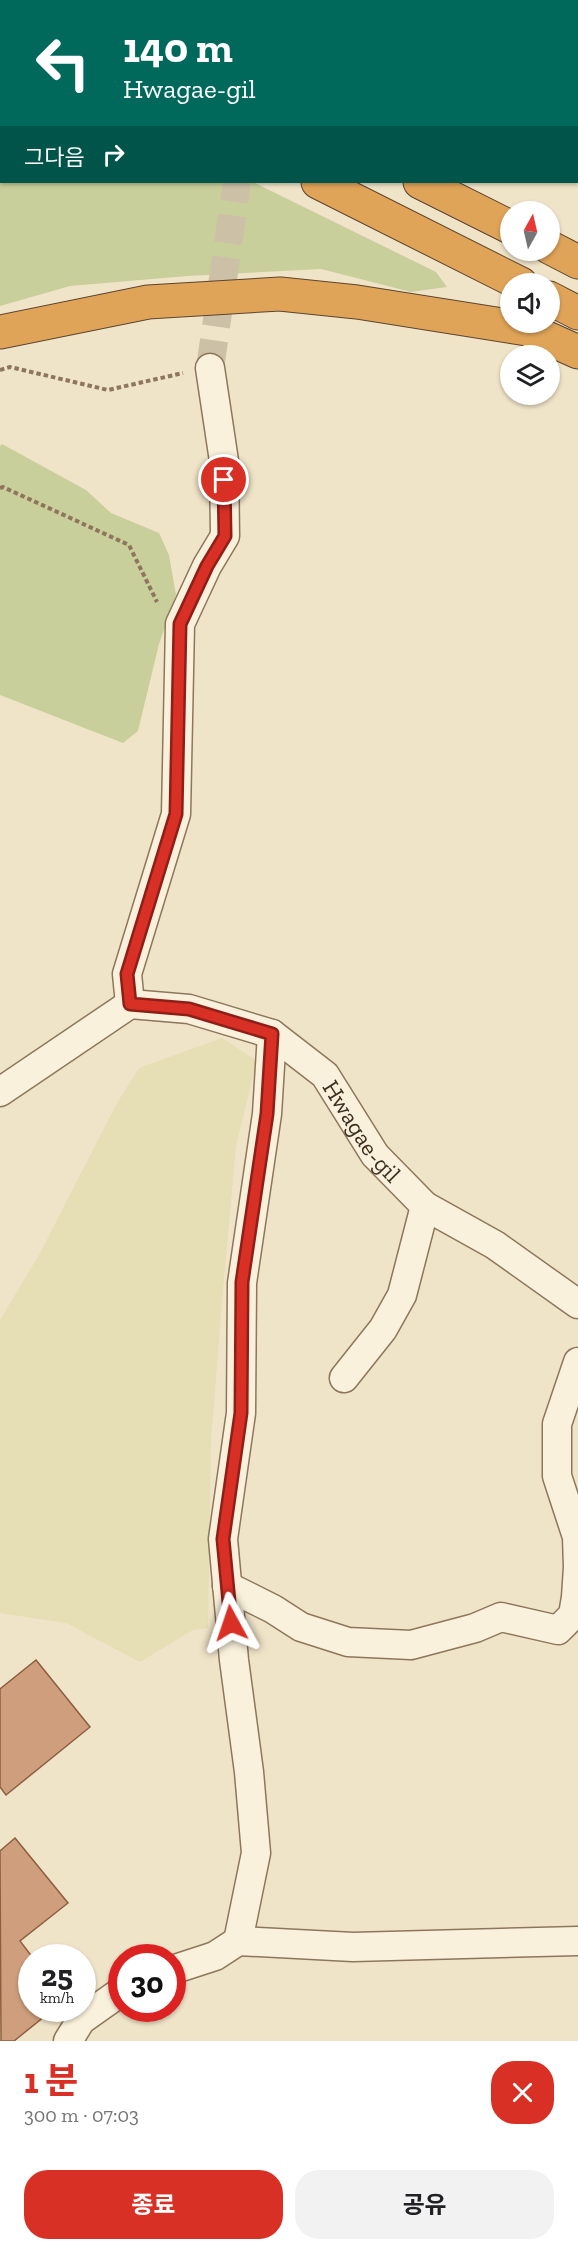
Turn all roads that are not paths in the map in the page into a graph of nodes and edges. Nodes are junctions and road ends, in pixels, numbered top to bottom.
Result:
1 (320, 183) edge
2 (422, 183) edge
3 (448, 183) edge
4 (500, 216) edge
5 (500, 222) edge
6 (560, 253) edge
7 (578, 262) edge
8 (500, 273) edge
9 (560, 304) edge
10 (578, 313) edge
11 (0, 332) edge
12 (578, 352) edge
13 (210, 368) tunnel mouth
14 (130, 1004) junction
15 (272, 1034) junction
16 (0, 1092) edge
17 (425, 1206) junction
18 (578, 1304) edge
19 (578, 1362) edge
20 (344, 1378) dead end
21 (227, 1586) junction
22 (238, 1941) junction
23 (578, 1941) edge
24 (186, 1965) edge
25 (108, 2001) edge
26 (68, 2041) edge

1 - 8 highway
2 - 5 highway
3 - 4 highway
6 - 7 highway
9 - 10 highway
11 - 12 highway
13 - 14 street
14 - 15 street, Hwagae-gil
14 - 16 street
15 - 17 street, Hwagae-gil
15 - 21 street
17 - 18 street, Hwagae-gil
17 - 20 street
19 - 21 street
21 - 22 street
22 - 23 street
22 - 24 street
25 - 26 street

